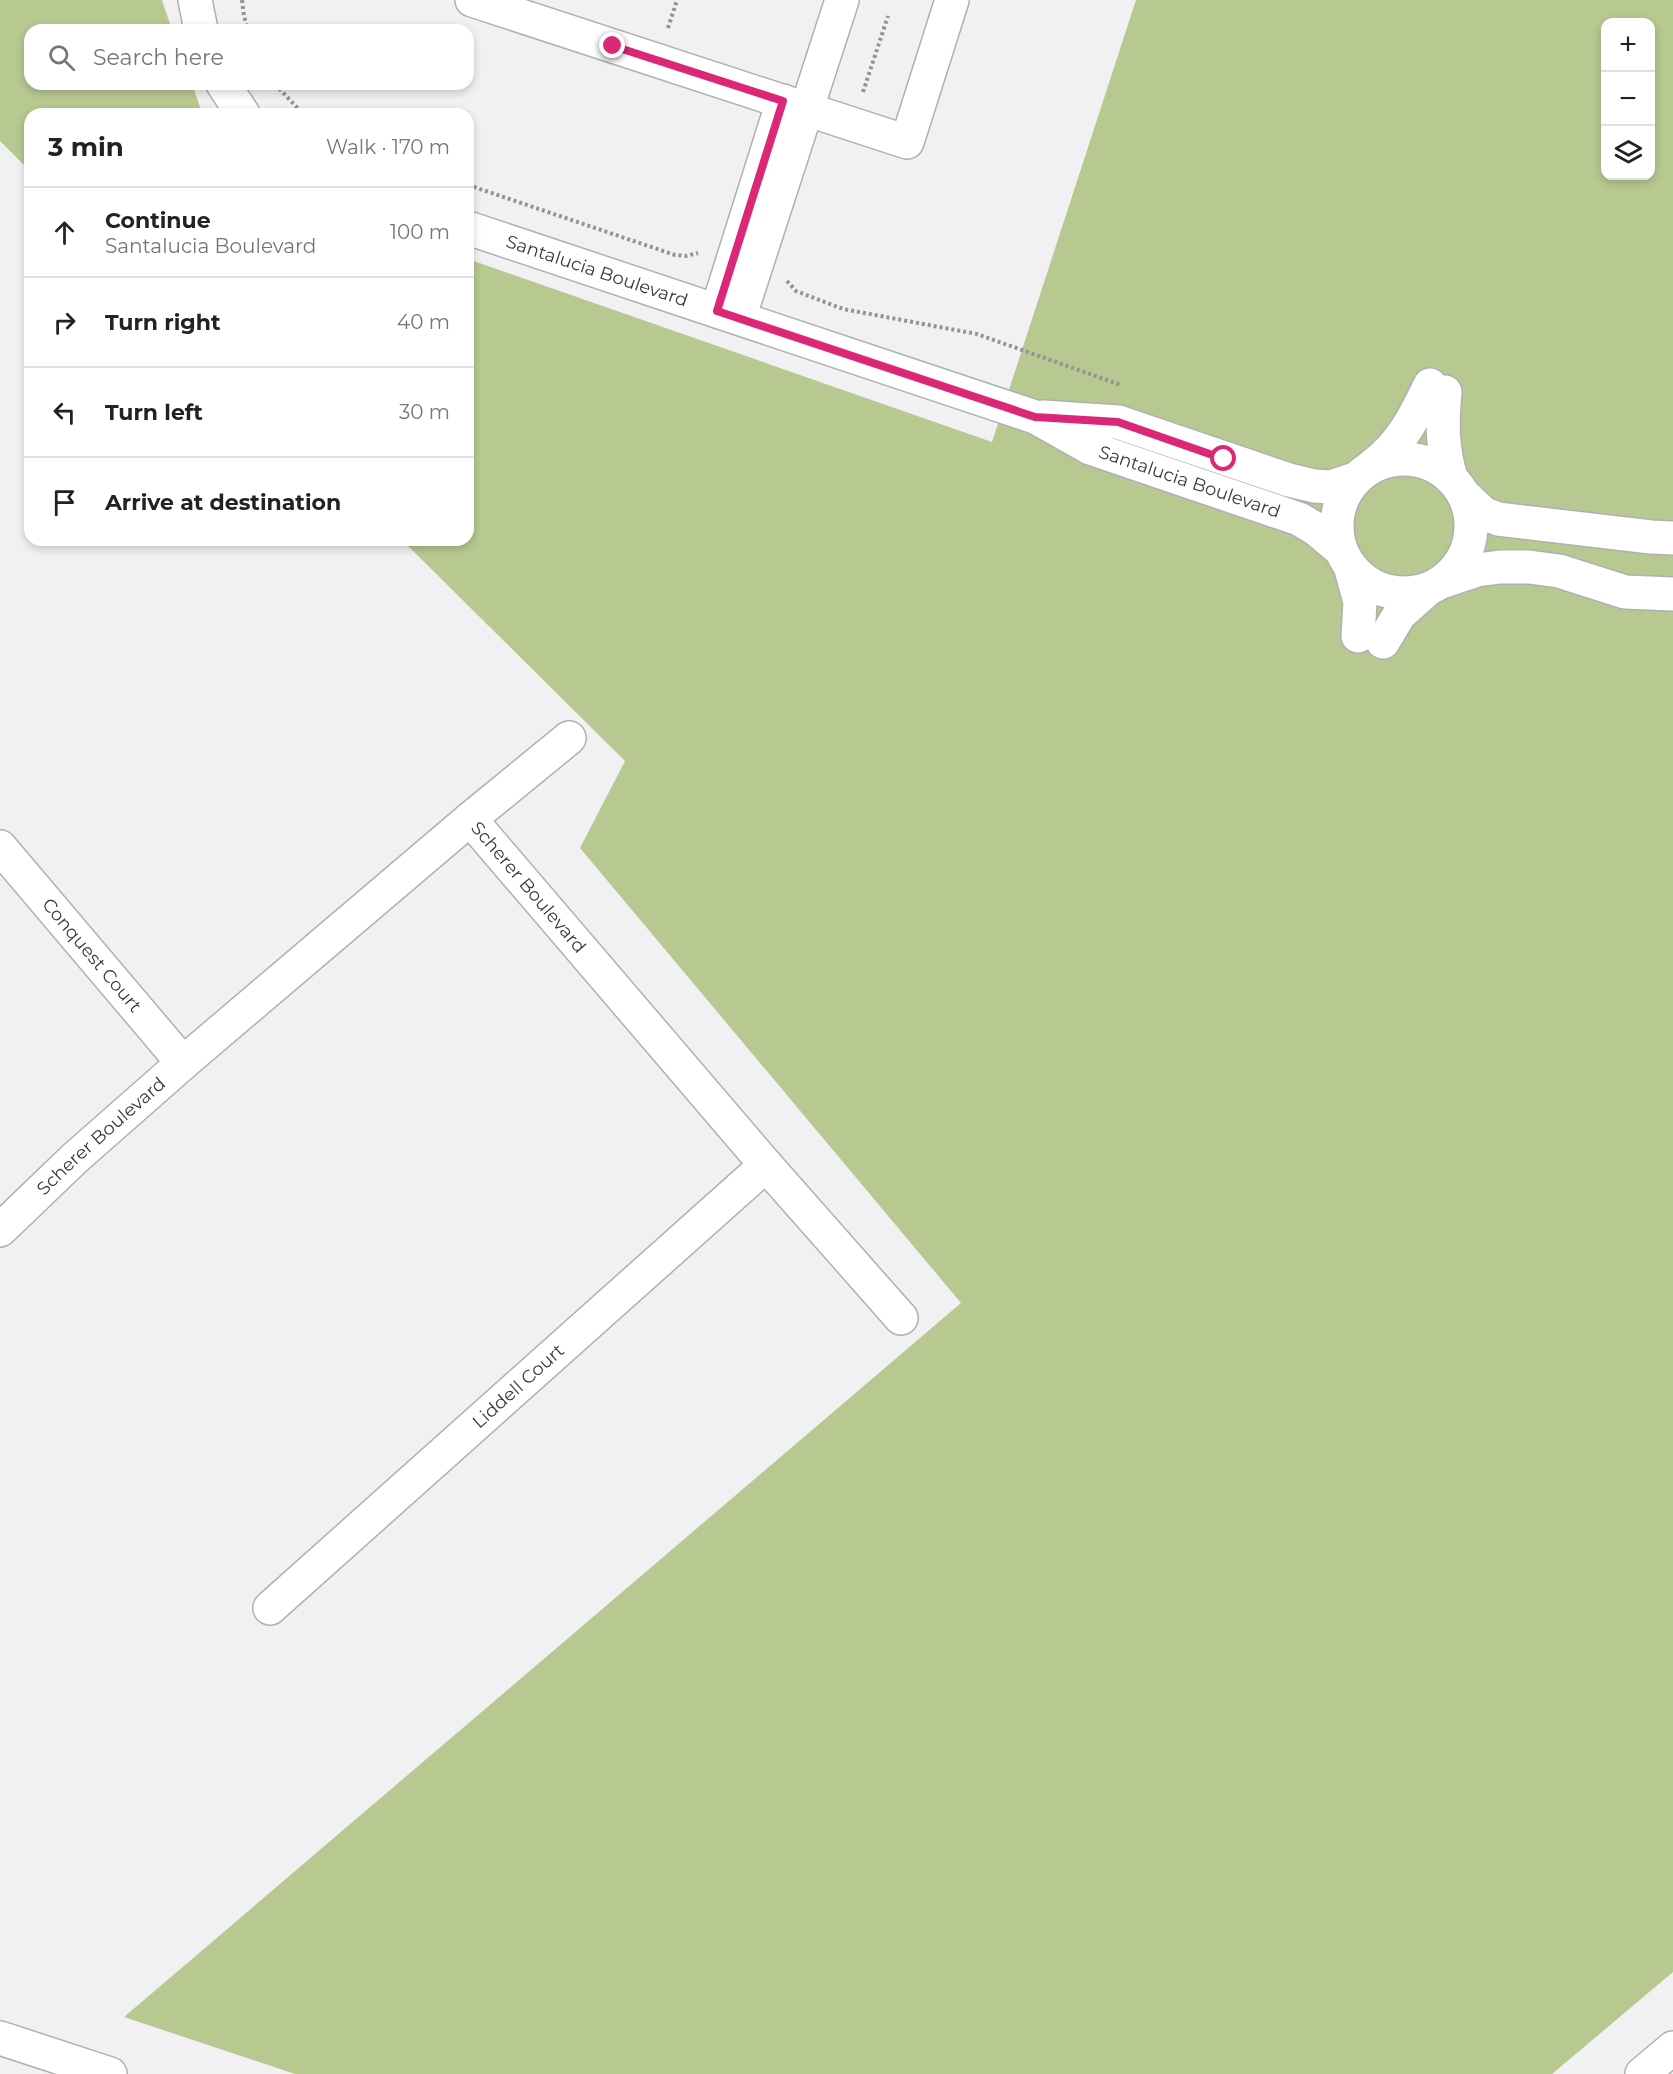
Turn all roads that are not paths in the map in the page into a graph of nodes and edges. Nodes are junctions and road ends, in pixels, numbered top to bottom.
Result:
1 (195, 0) edge
2 (472, 0) edge
3 (842, 0) edge
4 (952, 0) edge
5 (200, 24) edge
6 (227, 90) edge
7 (795, 104) junction
8 (239, 108) edge
9 (474, 230) edge
10 (728, 315) junction
11 (1035, 417) junction
12 (1364, 473) junction
13 (1457, 486) junction
14 (1673, 538) edge
15 (1346, 559) junction
16 (1435, 586) junction
17 (1673, 594) edge
18 (569, 738) dead end
19 (470, 819) junction
20 (0, 847) edge
21 (183, 1063) junction
22 (766, 1165) junction
23 (0, 1230) edge
24 (901, 1318) dead end
25 (270, 1608) dead end
26 (0, 2038) edge
27 (1673, 2048) edge
28 (110, 2074) edge
29 (1642, 2074) edge

1 - 5 street
2 - 7 street
3 - 7 street
4 - 7 street
6 - 8 street
7 - 10 street
9 - 10 street, Santalucia Boulevard
10 - 11 street, Santalucia Boulevard
11 - 12 street, Santalucia Boulevard
11 - 15 street, Santalucia Boulevard
12 - 13 street, Santalucia Boulevard
12 - 13 street
12 - 15 street
13 - 14 street, Santalucia Boulevard
13 - 16 street
15 - 16 street, Santalucia Boulevard
15 - 16 street
16 - 17 street, Santalucia Boulevard
18 - 19 street
19 - 21 street, Scherer Boulevard
19 - 22 street, Scherer Boulevard
20 - 21 street, Conquest Court
21 - 23 street, Scherer Boulevard
22 - 24 street, Scherer Boulevard
22 - 25 street, Liddell Court
26 - 28 street
27 - 29 street

